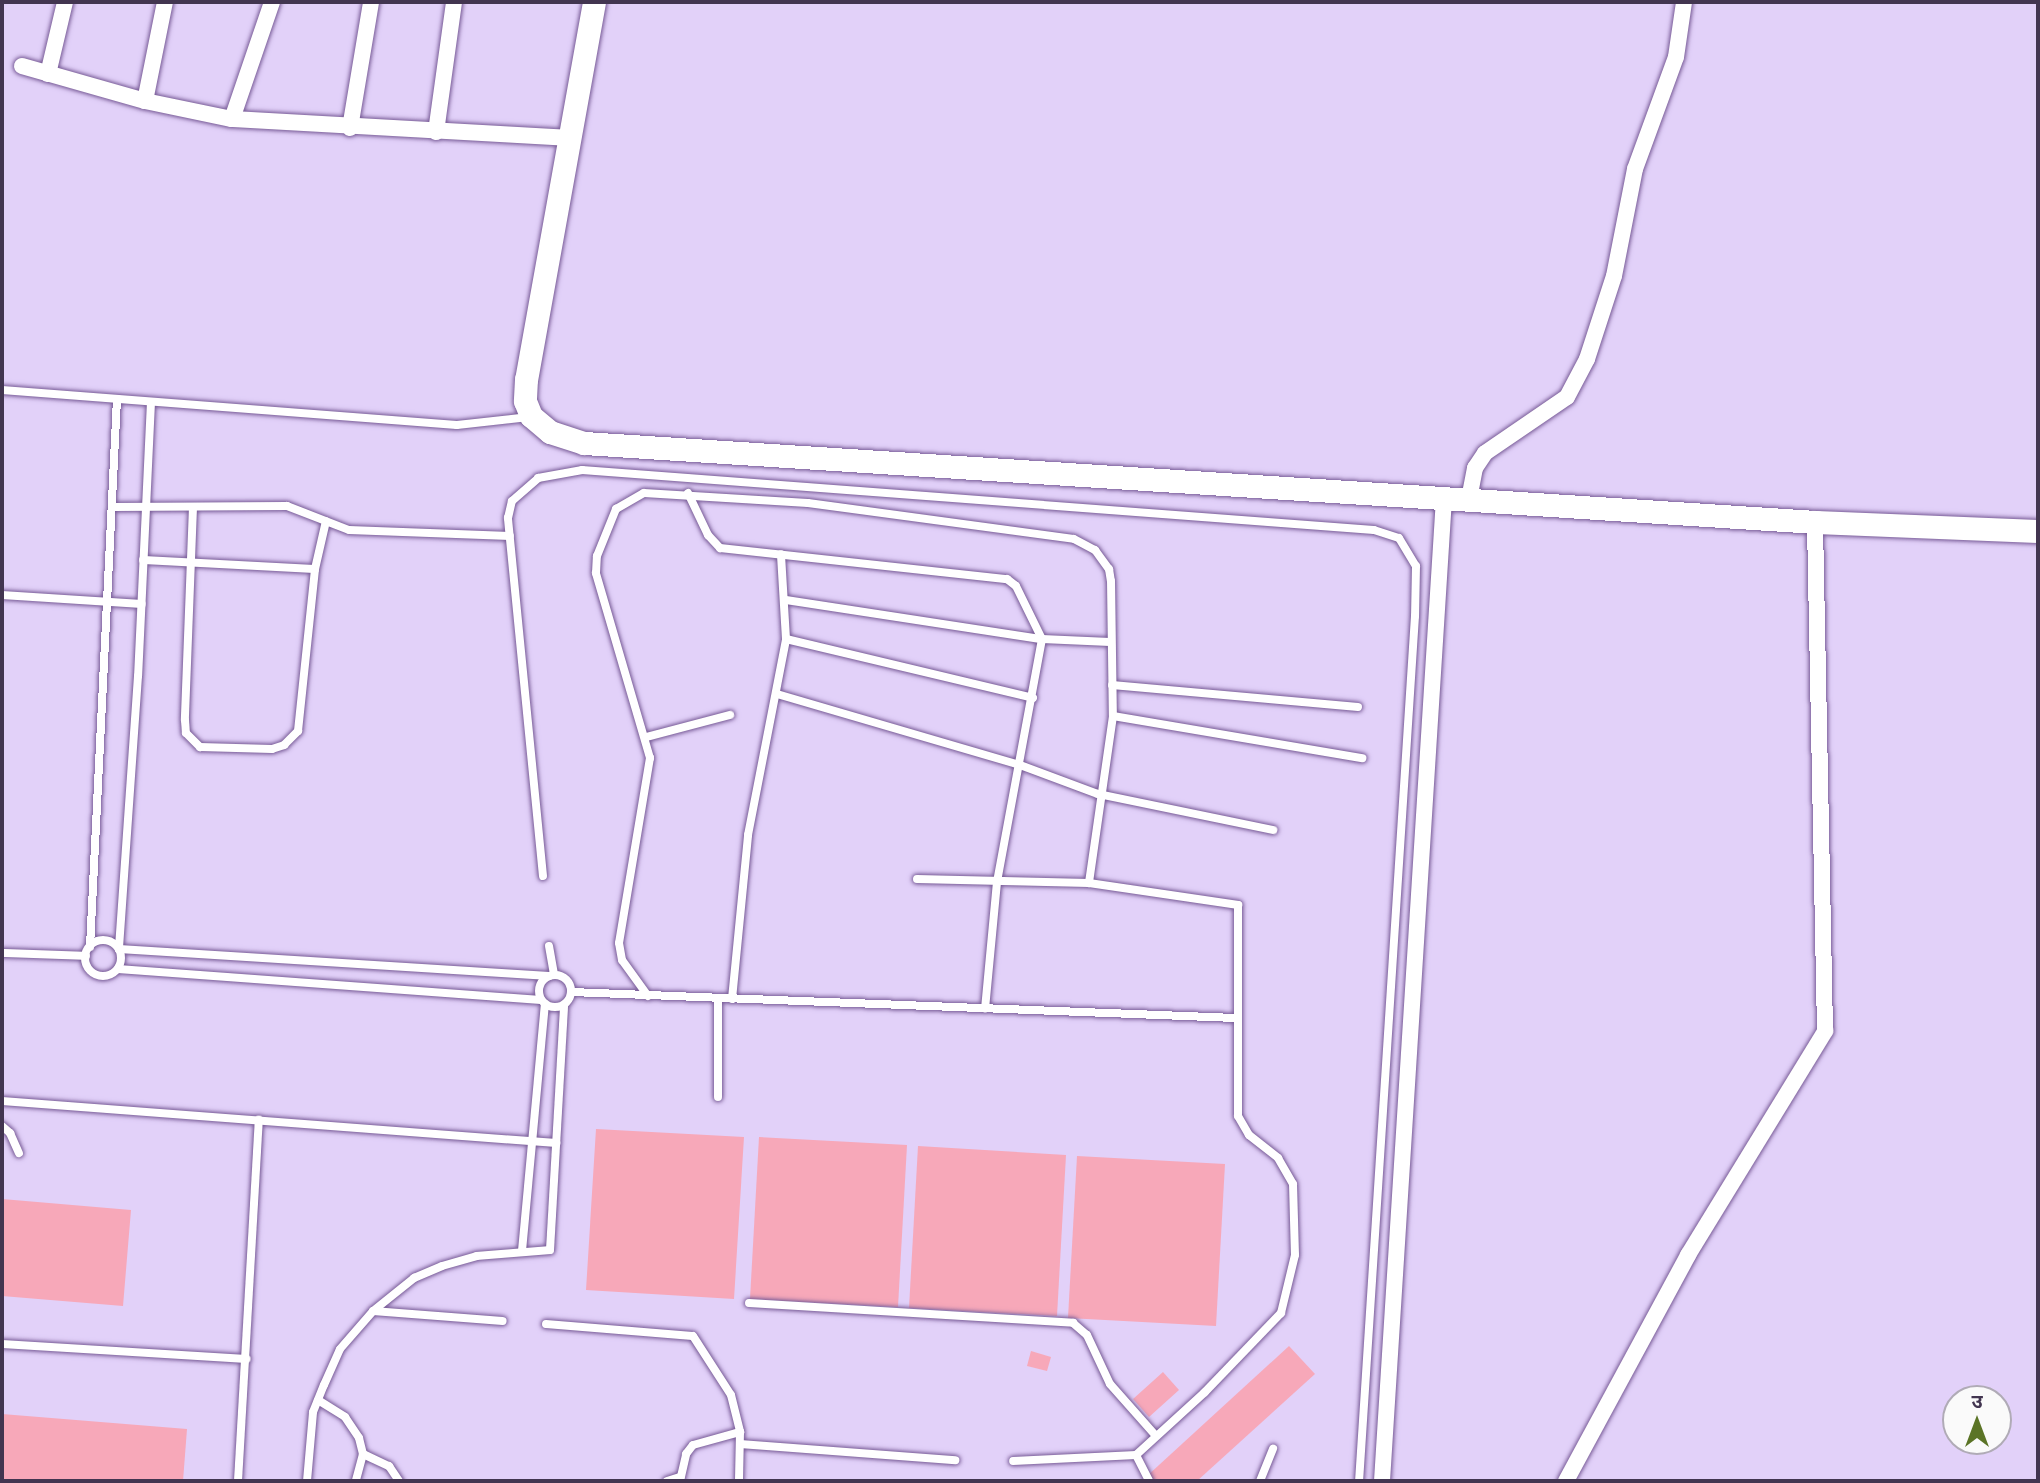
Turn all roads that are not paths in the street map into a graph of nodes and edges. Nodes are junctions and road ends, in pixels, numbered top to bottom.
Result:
1 (65, 2) edge
2 (165, 2) edge
3 (272, 2) edge
4 (371, 2) edge
5 (454, 2) edge
6 (594, 2) edge
7 (1684, 2) edge
8 (22, 66) dead end
9 (48, 74) junction
10 (145, 101) junction
11 (232, 119) junction
12 (350, 128) junction
13 (436, 132) junction
14 (568, 138) junction
15 (2, 390) edge
16 (117, 399) junction
17 (151, 402) junction
18 (531, 416) junction
19 (688, 493) junction
20 (1444, 498) junction
21 (1469, 499) junction
22 (113, 506) junction
23 (145, 506) junction
24 (193, 506) junction
25 (326, 521) junction
26 (1815, 522) junction
27 (2038, 531) edge
28 (510, 537) junction
29 (781, 554) junction
30 (143, 560) junction
31 (194, 562) junction
32 (315, 569) junction
33 (2, 595) edge
34 (786, 600) junction
35 (109, 602) junction
36 (142, 604) junction
37 (786, 639) junction
38 (1042, 639) junction
39 (1110, 642) junction
40 (1112, 685) junction
41 (777, 694) junction
42 (1033, 698) junction
43 (1359, 707) dead end
44 (730, 715) dead end
45 (1113, 716) junction
46 (646, 737) junction
47 (1362, 758) dead end
48 (1020, 765) junction
49 (1098, 794) junction
50 (1273, 830) dead end
51 (543, 876) dead end
52 (916, 879) dead end
53 (997, 882) junction
54 (1089, 883) junction
55 (549, 946) dead end
56 (90, 947) junction
57 (119, 949) junction
58 (2, 953) edge
59 (86, 956) junction
60 (118, 969) junction
61 (551, 975) junction
62 (571, 992) junction
63 (648, 996) junction
64 (718, 999) junction
65 (732, 999) junction
66 (543, 1002) junction
67 (564, 1005) junction
68 (985, 1008) junction
69 (1237, 1018) junction
70 (718, 1097) dead end
71 (2, 1101) edge
72 (259, 1120) junction
73 (2, 1126) edge
74 (533, 1141) junction
75 (556, 1143) junction
76 (19, 1153) dead end
77 (522, 1251) junction
78 (749, 1303) dead end
79 (373, 1311) junction
80 (503, 1321) dead end
81 (546, 1324) dead end
82 (2, 1344) edge
83 (247, 1359) junction
84 (318, 1400) junction
85 (740, 1432) junction
86 (1156, 1436) junction
87 (740, 1444) junction
88 (1273, 1448) dead end
89 (363, 1454) junction
90 (1136, 1455) junction
91 (955, 1460) dead end
92 (1013, 1461) dead end
93 (680, 1479) edge
94 (238, 1481) edge
95 (307, 1481) edge
96 (356, 1481) edge
97 (399, 1481) edge
98 (667, 1481) edge
99 (739, 1481) edge
100 (1149, 1481) edge
101 (1260, 1481) edge
102 (1359, 1481) edge
103 (1382, 1481) edge
104 (1566, 1481) edge

1 - 9 street
2 - 10 street
3 - 11 street
4 - 12 street
5 - 13 street
6 - 14 street
7 - 21 street
8 - 9 street
9 - 10 street
10 - 11 street
11 - 12 street
12 - 13 street
13 - 14 street
14 - 18 street
15 - 16 lane
16 - 17 lane
16 - 22 lane
17 - 18 lane
17 - 23 lane
18 - 20 street
19 - 29 lane
19 - 39 lane
19 - 46 lane
20 - 21 street
20 - 103 street
21 - 26 street
22 - 23 lane
22 - 35 lane
23 - 24 lane
23 - 30 lane
24 - 25 lane
24 - 31 lane
25 - 28 lane
25 - 32 lane
26 - 27 street
26 - 104 street
28 - 51 lane
28 - 102 lane
29 - 34 lane
29 - 38 lane
30 - 31 lane
30 - 36 lane
31 - 32 lane
31 - 32 lane
33 - 35 lane
34 - 37 lane
34 - 38 lane
35 - 36 lane
35 - 56 lane
36 - 57 lane
37 - 41 lane
37 - 42 lane
38 - 39 lane
38 - 42 lane
39 - 40 lane
40 - 43 lane
40 - 45 lane
41 - 48 lane
41 - 65 lane
42 - 48 lane
44 - 46 lane
45 - 47 lane
45 - 49 lane
46 - 63 lane
48 - 49 lane
48 - 53 lane
49 - 50 lane
49 - 54 lane
52 - 53 lane
53 - 54 lane
53 - 68 lane
54 - 69 lane
55 - 61 lane
56 - 57 lane
56 - 59 lane
57 - 60 lane
57 - 61 lane
58 - 59 lane
59 - 60 lane
60 - 66 lane
61 - 62 lane
61 - 66 lane
62 - 63 lane
62 - 67 lane
63 - 64 lane
64 - 65 lane
64 - 70 lane
65 - 68 lane
66 - 67 lane
66 - 74 lane
67 - 75 lane
68 - 69 lane
69 - 86 lane
71 - 72 lane
72 - 74 lane
72 - 83 lane
73 - 76 lane
74 - 75 lane
74 - 77 lane
75 - 77 lane
77 - 79 lane
78 - 86 lane
79 - 80 lane
79 - 84 lane
81 - 85 lane
82 - 83 lane
83 - 94 lane
84 - 89 lane
84 - 95 lane
85 - 87 lane
85 - 93 lane
86 - 90 lane
87 - 91 lane
87 - 99 lane
88 - 101 lane
89 - 96 lane
89 - 97 lane
90 - 92 lane
90 - 100 lane
93 - 98 lane

